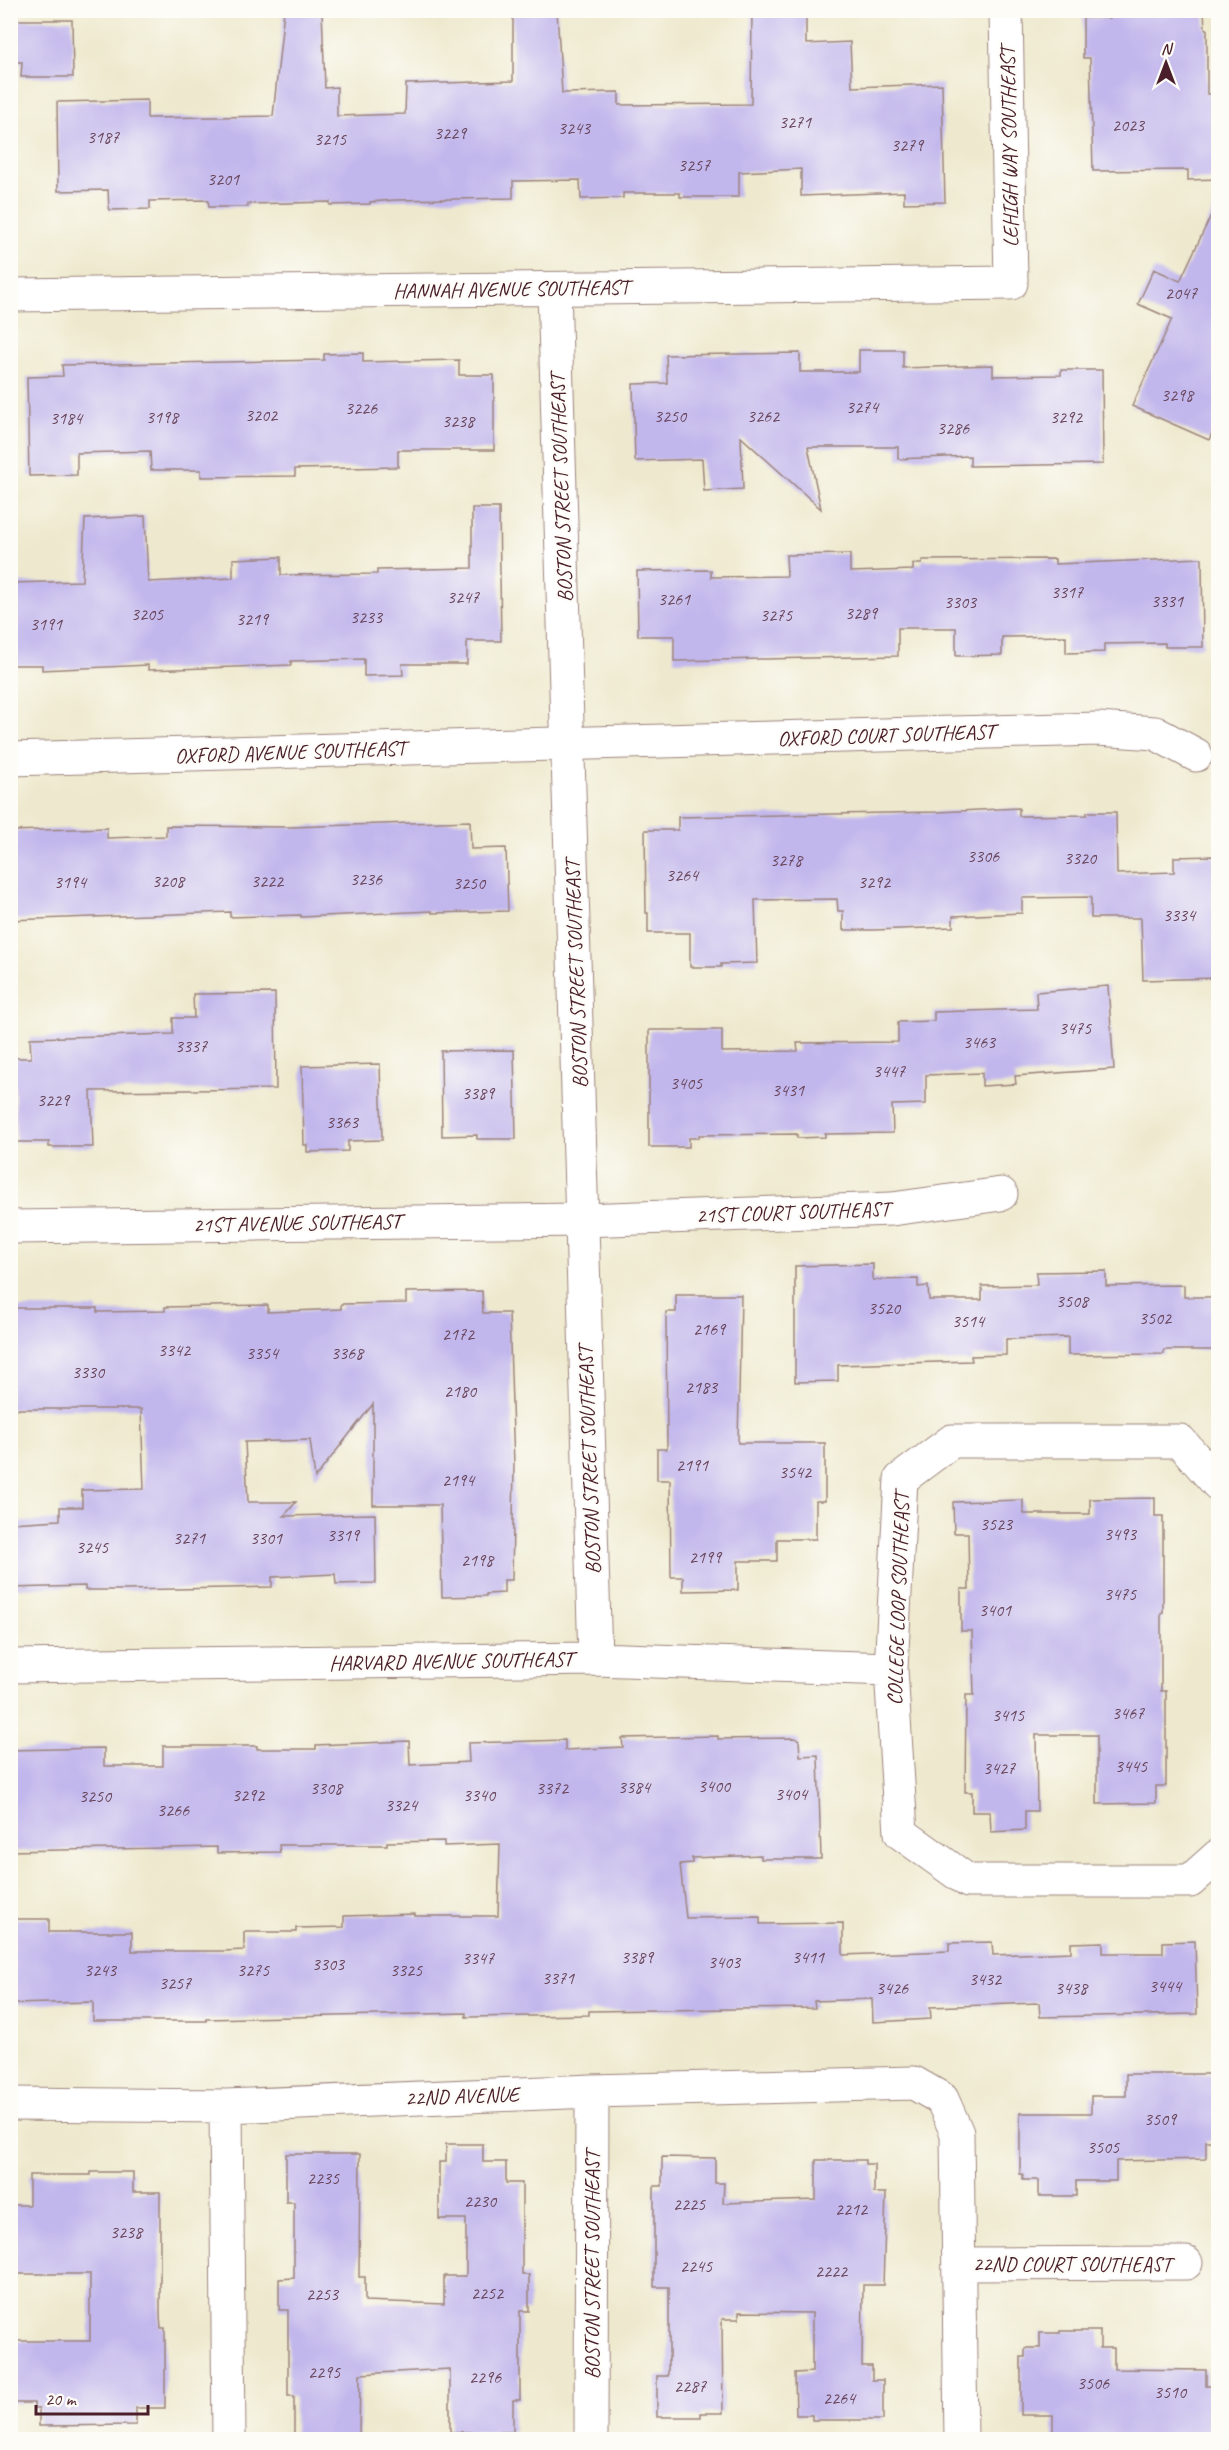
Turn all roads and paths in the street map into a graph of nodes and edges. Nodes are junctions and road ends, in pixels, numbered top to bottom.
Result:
1 (1006, 10) edge
2 (1011, 283) joint
3 (554, 289) junction
4 (10, 295) edge
5 (569, 744) junction
6 (1196, 755) dead end
7 (10, 759) edge
8 (1001, 1194) dead end
9 (583, 1220) junction
10 (10, 1227) edge
11 (1218, 1484) edge
12 (595, 1659) junction
13 (10, 1666) edge
14 (891, 1669) junction
15 (1218, 1856) edge
16 (592, 2091) junction
17 (10, 2104) edge
18 (226, 2106) junction
19 (1186, 2263) dead end
20 (959, 2264) junction
21 (229, 2439) edge
22 (591, 2439) edge
23 (961, 2439) edge

1 - 2 street, LEHIGH WAY SOUTHEAST
2 - 3 street, HANNAH AVENUE SOUTHEAST
3 - 4 street, HANNAH AVENUE SOUTHEAST
3 - 5 street, BOSTON STREET SOUTHEAST
5 - 6 street, OXFORD COURT SOUTHEAST
5 - 7 street, OXFORD AVENUE SOUTHEAST
5 - 9 street, BOSTON STREET SOUTHEAST
8 - 9 street, 21ST COURT SOUTHEAST
9 - 10 street, 21ST AVENUE SOUTHEAST
9 - 12 street, BOSTON STREET SOUTHEAST
11 - 14 street, COLLEGE LOOP SOUTHEAST
12 - 13 street, HARVARD AVENUE SOUTHEAST
12 - 14 street, HARVARD AVENUE SOUTHEAST
14 - 15 street, COLLEGE LOOP SOUTHEAST
16 - 18 street, 22ND AVENUE
16 - 20 street, 22ND AVENUE
16 - 22 street, BOSTON STREET SOUTHEAST
17 - 18 street, 22ND AVENUE
18 - 21 street
19 - 20 street, 22ND COURT SOUTHEAST
20 - 23 street

